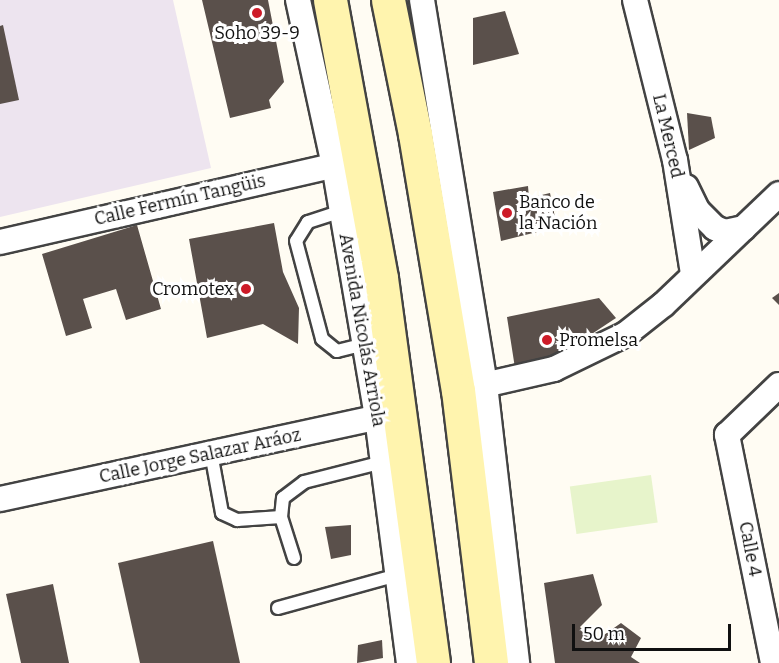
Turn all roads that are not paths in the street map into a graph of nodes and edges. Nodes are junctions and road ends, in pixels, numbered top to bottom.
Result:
1 (298, 0) edge
2 (330, 0) edge
3 (388, 0) edge
4 (422, 0) edge
5 (635, 0) edge
6 (675, 159) junction
7 (347, 162) junction
8 (779, 194) edge
9 (342, 211) junction
10 (744, 228) junction
11 (0, 242) edge
12 (693, 274) junction
13 (365, 344) junction
14 (779, 385) edge
15 (471, 387) junction
16 (389, 415) junction
17 (211, 453) junction
18 (383, 462) junction
19 (0, 499) edge
20 (281, 517) junction
21 (294, 558) dead end
22 (398, 575) junction
23 (278, 608) dead end
24 (409, 663) edge
25 (433, 663) edge
26 (497, 663) edge
27 (773, 663) edge

1 - 7 street, Avenida Nicolás Arriola
2 - 7 main road, Avenida Nicolás Arriola
3 - 15 main road
4 - 15 street
5 - 6 street, La Merced
6 - 10 street
6 - 12 street, La Merced
7 - 9 street, Avenida Nicolás Arriola
7 - 11 street, Calle Fermín Tangüis
7 - 16 main road, Avenida Nicolás Arriola
8 - 10 street
9 - 13 street, Avenida Nicolás Arriola
9 - 13 lane
10 - 12 street
12 - 15 street
13 - 16 street, Avenida Nicolás Arriola
14 - 27 street, Calle 4
15 - 26 main road
16 - 17 street, Calle Jorge Salazar Aráoz
16 - 18 street, Avenida Nicolás Arriola
16 - 25 main road, Avenida Nicolás Arriola
17 - 19 street, Calle Jorge Salazar Aráoz
17 - 20 lane
18 - 20 lane
18 - 22 street, Avenida Nicolás Arriola
20 - 21 lane
22 - 23 lane
22 - 24 street, Avenida Nicolás Arriola

